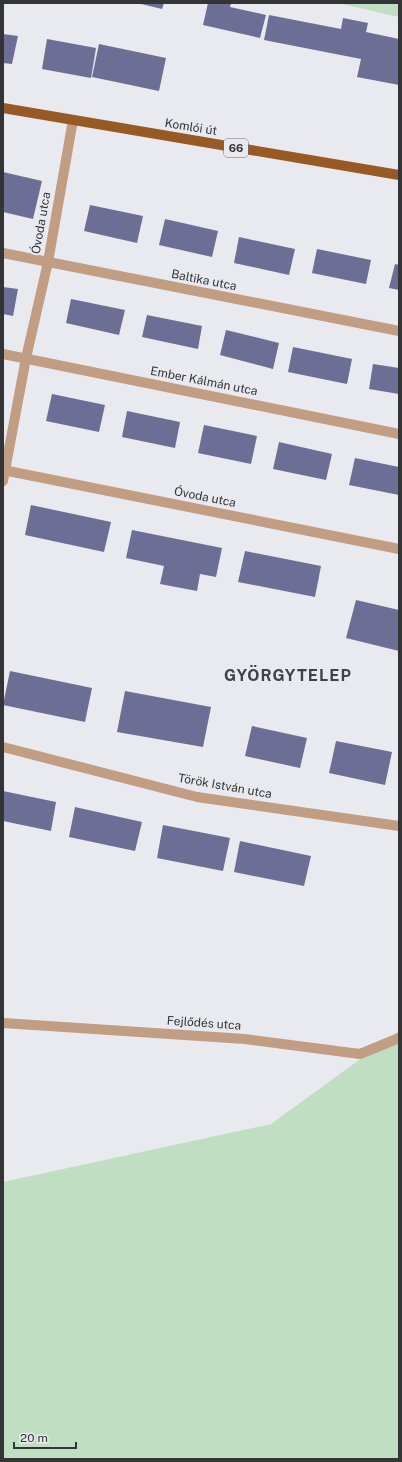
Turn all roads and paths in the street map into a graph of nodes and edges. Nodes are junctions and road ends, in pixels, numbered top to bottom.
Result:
1 (3, 108) edge
2 (73, 120) junction
3 (399, 175) edge
4 (3, 253) edge
5 (48, 262) junction
6 (399, 332) edge
7 (3, 354) edge
8 (26, 358) junction
9 (399, 434) edge
10 (4, 470) edge
11 (3, 481) edge
12 (399, 549) edge
13 (3, 747) edge
14 (399, 826) edge
15 (3, 1023) edge
16 (399, 1038) edge

1 - 2 main road, Komlói út / 66
2 - 3 main road, Komlói út / 66
2 - 5 street, Óvoda utca
4 - 5 street, Baltika utca
5 - 6 street, Baltika utca
5 - 8 street, Óvoda utca
7 - 8 street, Ember Kálmán utca
8 - 9 street, Ember Kálmán utca
8 - 10 street, Óvoda utca
10 - 11 street, Óvoda utca
10 - 12 street, Óvoda utca
13 - 14 street, Török István utca
15 - 16 street, Fejlődés utca

